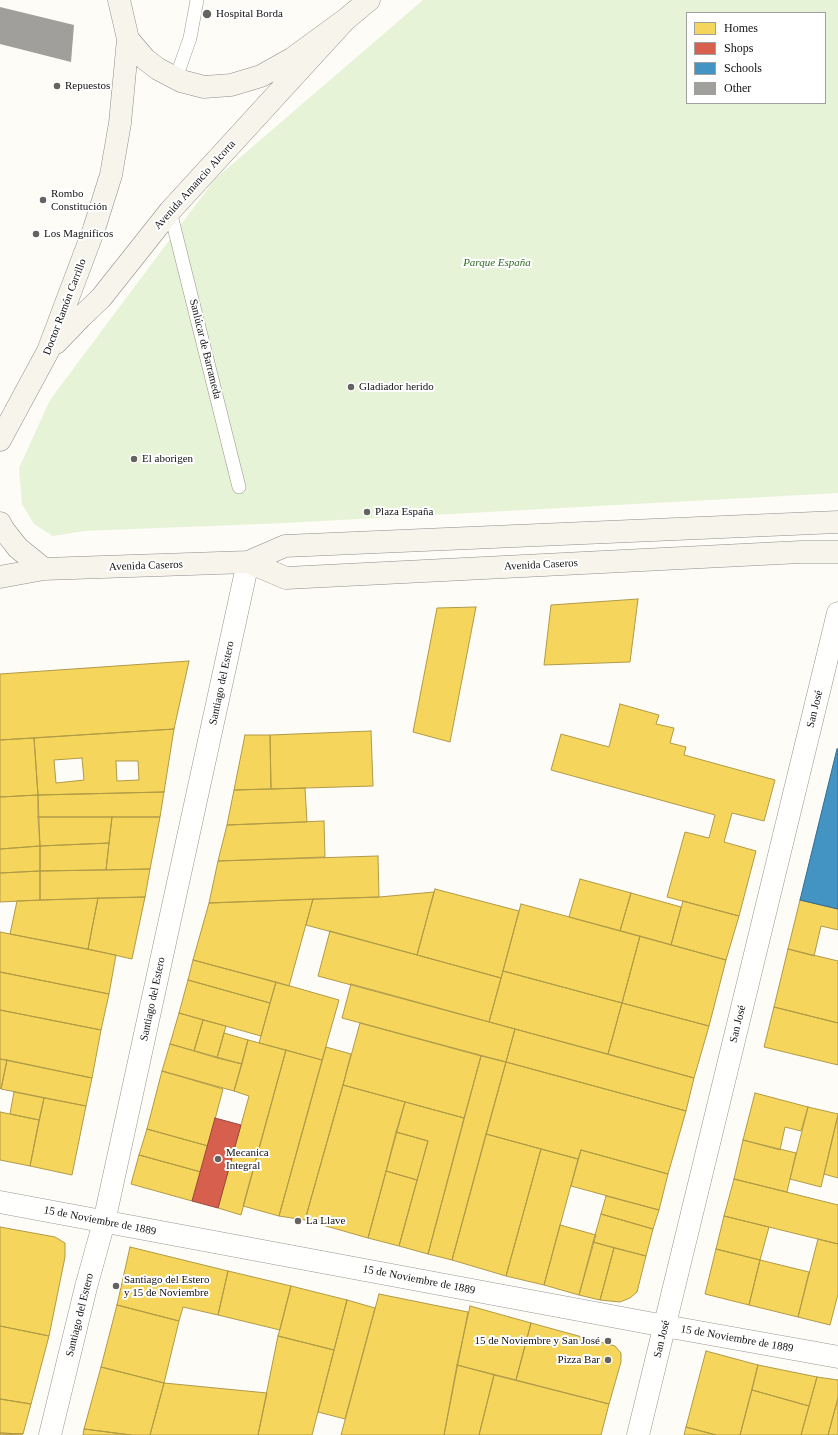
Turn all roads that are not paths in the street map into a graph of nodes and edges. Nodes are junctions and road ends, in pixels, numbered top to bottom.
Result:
1 (119, 0) edge
2 (197, 0) edge
3 (369, 0) edge
4 (345, 20) junction
5 (128, 39) junction
6 (176, 78) junction
7 (170, 211) junction
8 (48, 352) junction
9 (0, 440) edge
10 (239, 487) dead end
11 (838, 522) edge
12 (0, 523) edge
13 (838, 552) edge
14 (248, 562) junction
15 (44, 569) junction
16 (0, 577) edge
17 (838, 613) edge
18 (0, 1202) edge
19 (104, 1222) junction
20 (665, 1326) junction
21 (838, 1357) edge
22 (50, 1435) edge
23 (638, 1435) edge

1 - 5 main road, Doctor Ramón Carrillo
2 - 6 lane
3 - 4 main road, Avenida Amancio Alcorta
4 - 6 main road, Avenida Amancio Alcorta
4 - 7 main road, Avenida Amancio Alcorta
5 - 6 main road, Avenida Amancio Alcorta
5 - 8 main road, Doctor Ramón Carrillo
7 - 8 main road, Avenida Amancio Alcorta
7 - 10 lane, Sanlúcar de Barrameda
8 - 9 main road, Doctor Ramón Carrillo
11 - 14 main road, Avenida Caseros
12 - 15 main road
13 - 14 main road, Avenida Caseros
14 - 15 main road, Avenida Caseros
14 - 19 street, Santiago del Estero
15 - 16 main road, Avenida Caseros
17 - 20 street, San José
18 - 19 street, 15 de Noviembre de 1889
19 - 20 street, 15 de Noviembre de 1889
19 - 22 street, Santiago del Estero
20 - 21 street, 15 de Noviembre de 1889
20 - 23 street, San José

